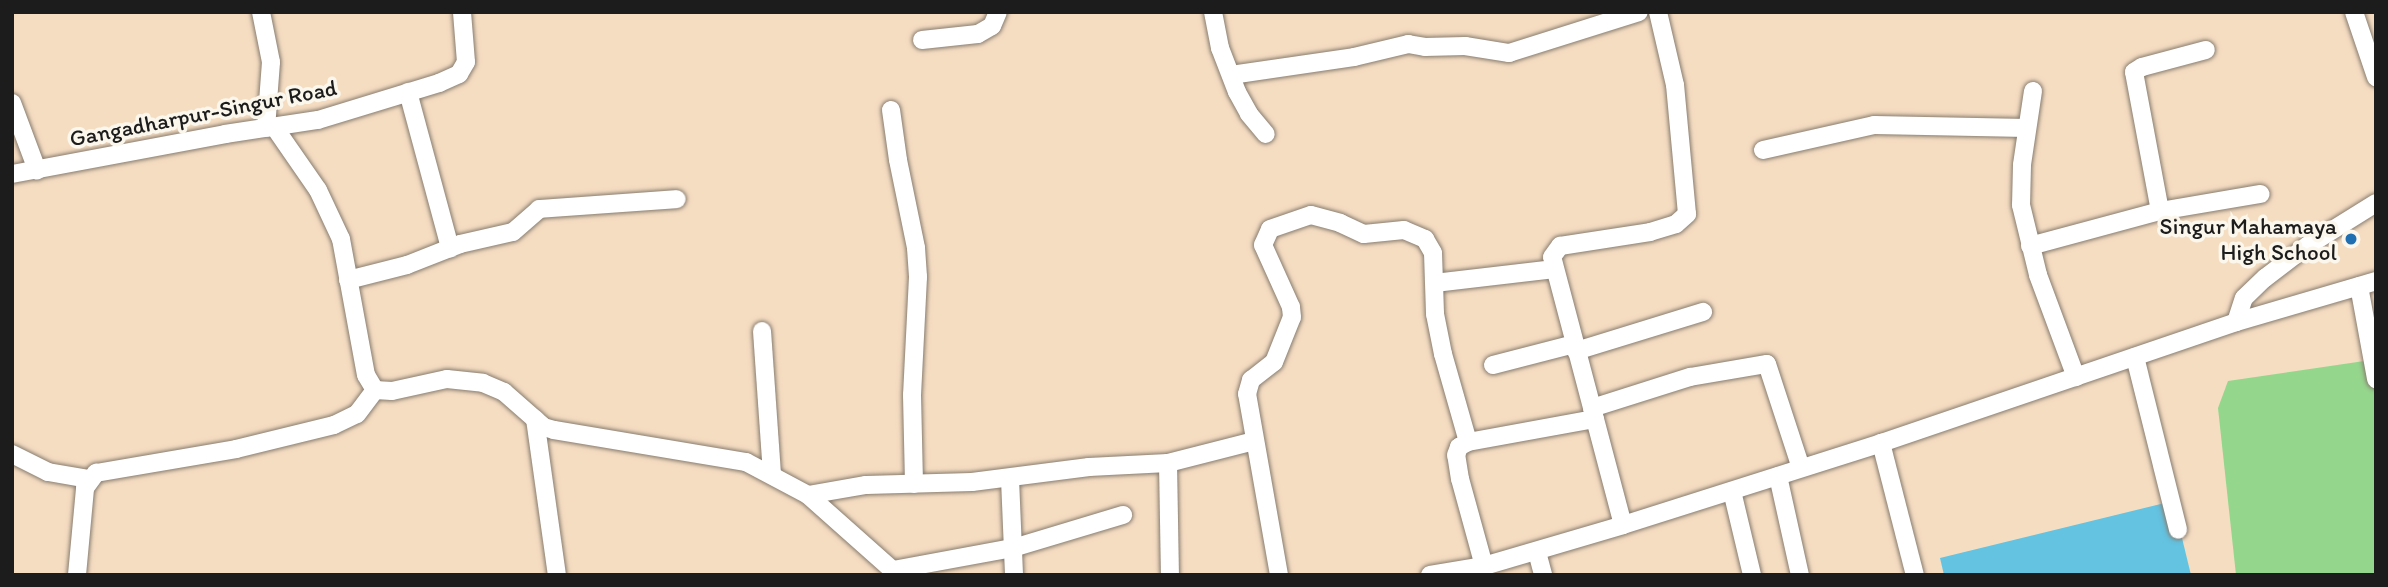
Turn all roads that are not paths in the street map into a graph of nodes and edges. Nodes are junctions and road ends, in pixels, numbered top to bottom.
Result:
1 (261, 12) edge
2 (462, 12) edge
3 (999, 12) edge
4 (1213, 12) edge
5 (1639, 12) edge
6 (1658, 12) edge
7 (2354, 12) edge
8 (922, 40) dead end
9 (2206, 50) dead end
10 (1231, 75) junction
11 (2376, 77) edge
12 (2033, 91) dead end
13 (408, 92) junction
14 (12, 103) edge
15 (891, 110) dead end
16 (271, 128) junction
17 (2027, 128) junction
18 (1266, 134) dead end
19 (1763, 150) dead end
20 (37, 170) junction
21 (12, 174) edge
22 (2261, 194) dead end
23 (677, 199) dead end
24 (2376, 203) edge
25 (2160, 211) junction
26 (2030, 246) junction
27 (450, 248) junction
28 (1554, 269) junction
29 (348, 280) junction
30 (1434, 283) junction
31 (2367, 284) edge
32 (1703, 312) dead end
33 (2236, 322) junction
34 (762, 331) dead end
35 (1575, 348) junction
36 (2135, 357) junction
37 (1493, 365) dead end
38 (2076, 377) junction
39 (2376, 379) edge
40 (375, 390) junction
41 (1594, 413) junction
42 (535, 419) junction
43 (1254, 441) junction
44 (1468, 442) junction
45 (1881, 443) junction
46 (12, 454) edge
47 (1168, 463) junction
48 (1801, 468) junction
49 (772, 474) junction
50 (1777, 475) junction
51 (89, 479) junction
52 (1010, 479) junction
53 (914, 484) junction
54 (1732, 491) junction
55 (808, 495) junction
56 (1123, 515) dead end
57 (1623, 525) junction
58 (2178, 530) dead end
59 (1013, 548) junction
60 (1537, 552) junction
61 (1484, 566) junction
62 (895, 572) edge
63 (76, 575) edge
64 (557, 575) edge
65 (1014, 575) edge
66 (1170, 575) edge
67 (1279, 575) edge
68 (1430, 575) edge
69 (1543, 575) edge
70 (1752, 575) edge
71 (1800, 575) edge
72 (1915, 575) edge

1 - 16 street
2 - 13 street, Gangadharpur-Singur Road
3 - 8 street
4 - 10 street
5 - 10 street
6 - 28 street
7 - 11 street
9 - 25 street
10 - 18 street
12 - 17 street
13 - 16 street, Gangadharpur-Singur Road
13 - 27 street
14 - 20 street
15 - 53 street
16 - 20 street, Gangadharpur-Singur Road
16 - 29 street
17 - 19 street
17 - 26 street
20 - 21 street, Gangadharpur-Singur Road
22 - 25 street
23 - 27 street
24 - 33 street
25 - 26 street
26 - 38 street
27 - 29 street
28 - 30 street
28 - 35 street
29 - 40 street
30 - 43 street
30 - 44 street
31 - 33 street
31 - 39 street
32 - 35 street
33 - 36 street
34 - 49 street
35 - 37 street
35 - 41 street
36 - 38 street
36 - 58 street
38 - 45 street
40 - 42 street
40 - 51 street
41 - 44 street
41 - 48 street
41 - 57 street
42 - 49 street
42 - 64 street
43 - 47 street
43 - 67 street
44 - 61 street
45 - 48 street
45 - 72 street
46 - 51 street
47 - 52 street
47 - 66 street
48 - 50 street
49 - 55 street
50 - 54 street
50 - 71 street
51 - 63 street
52 - 53 street
52 - 59 street
53 - 55 street
54 - 57 street
54 - 70 street
55 - 62 street
56 - 59 street
57 - 60 street
59 - 62 street
59 - 65 street
60 - 61 street
60 - 69 street
61 - 68 street

